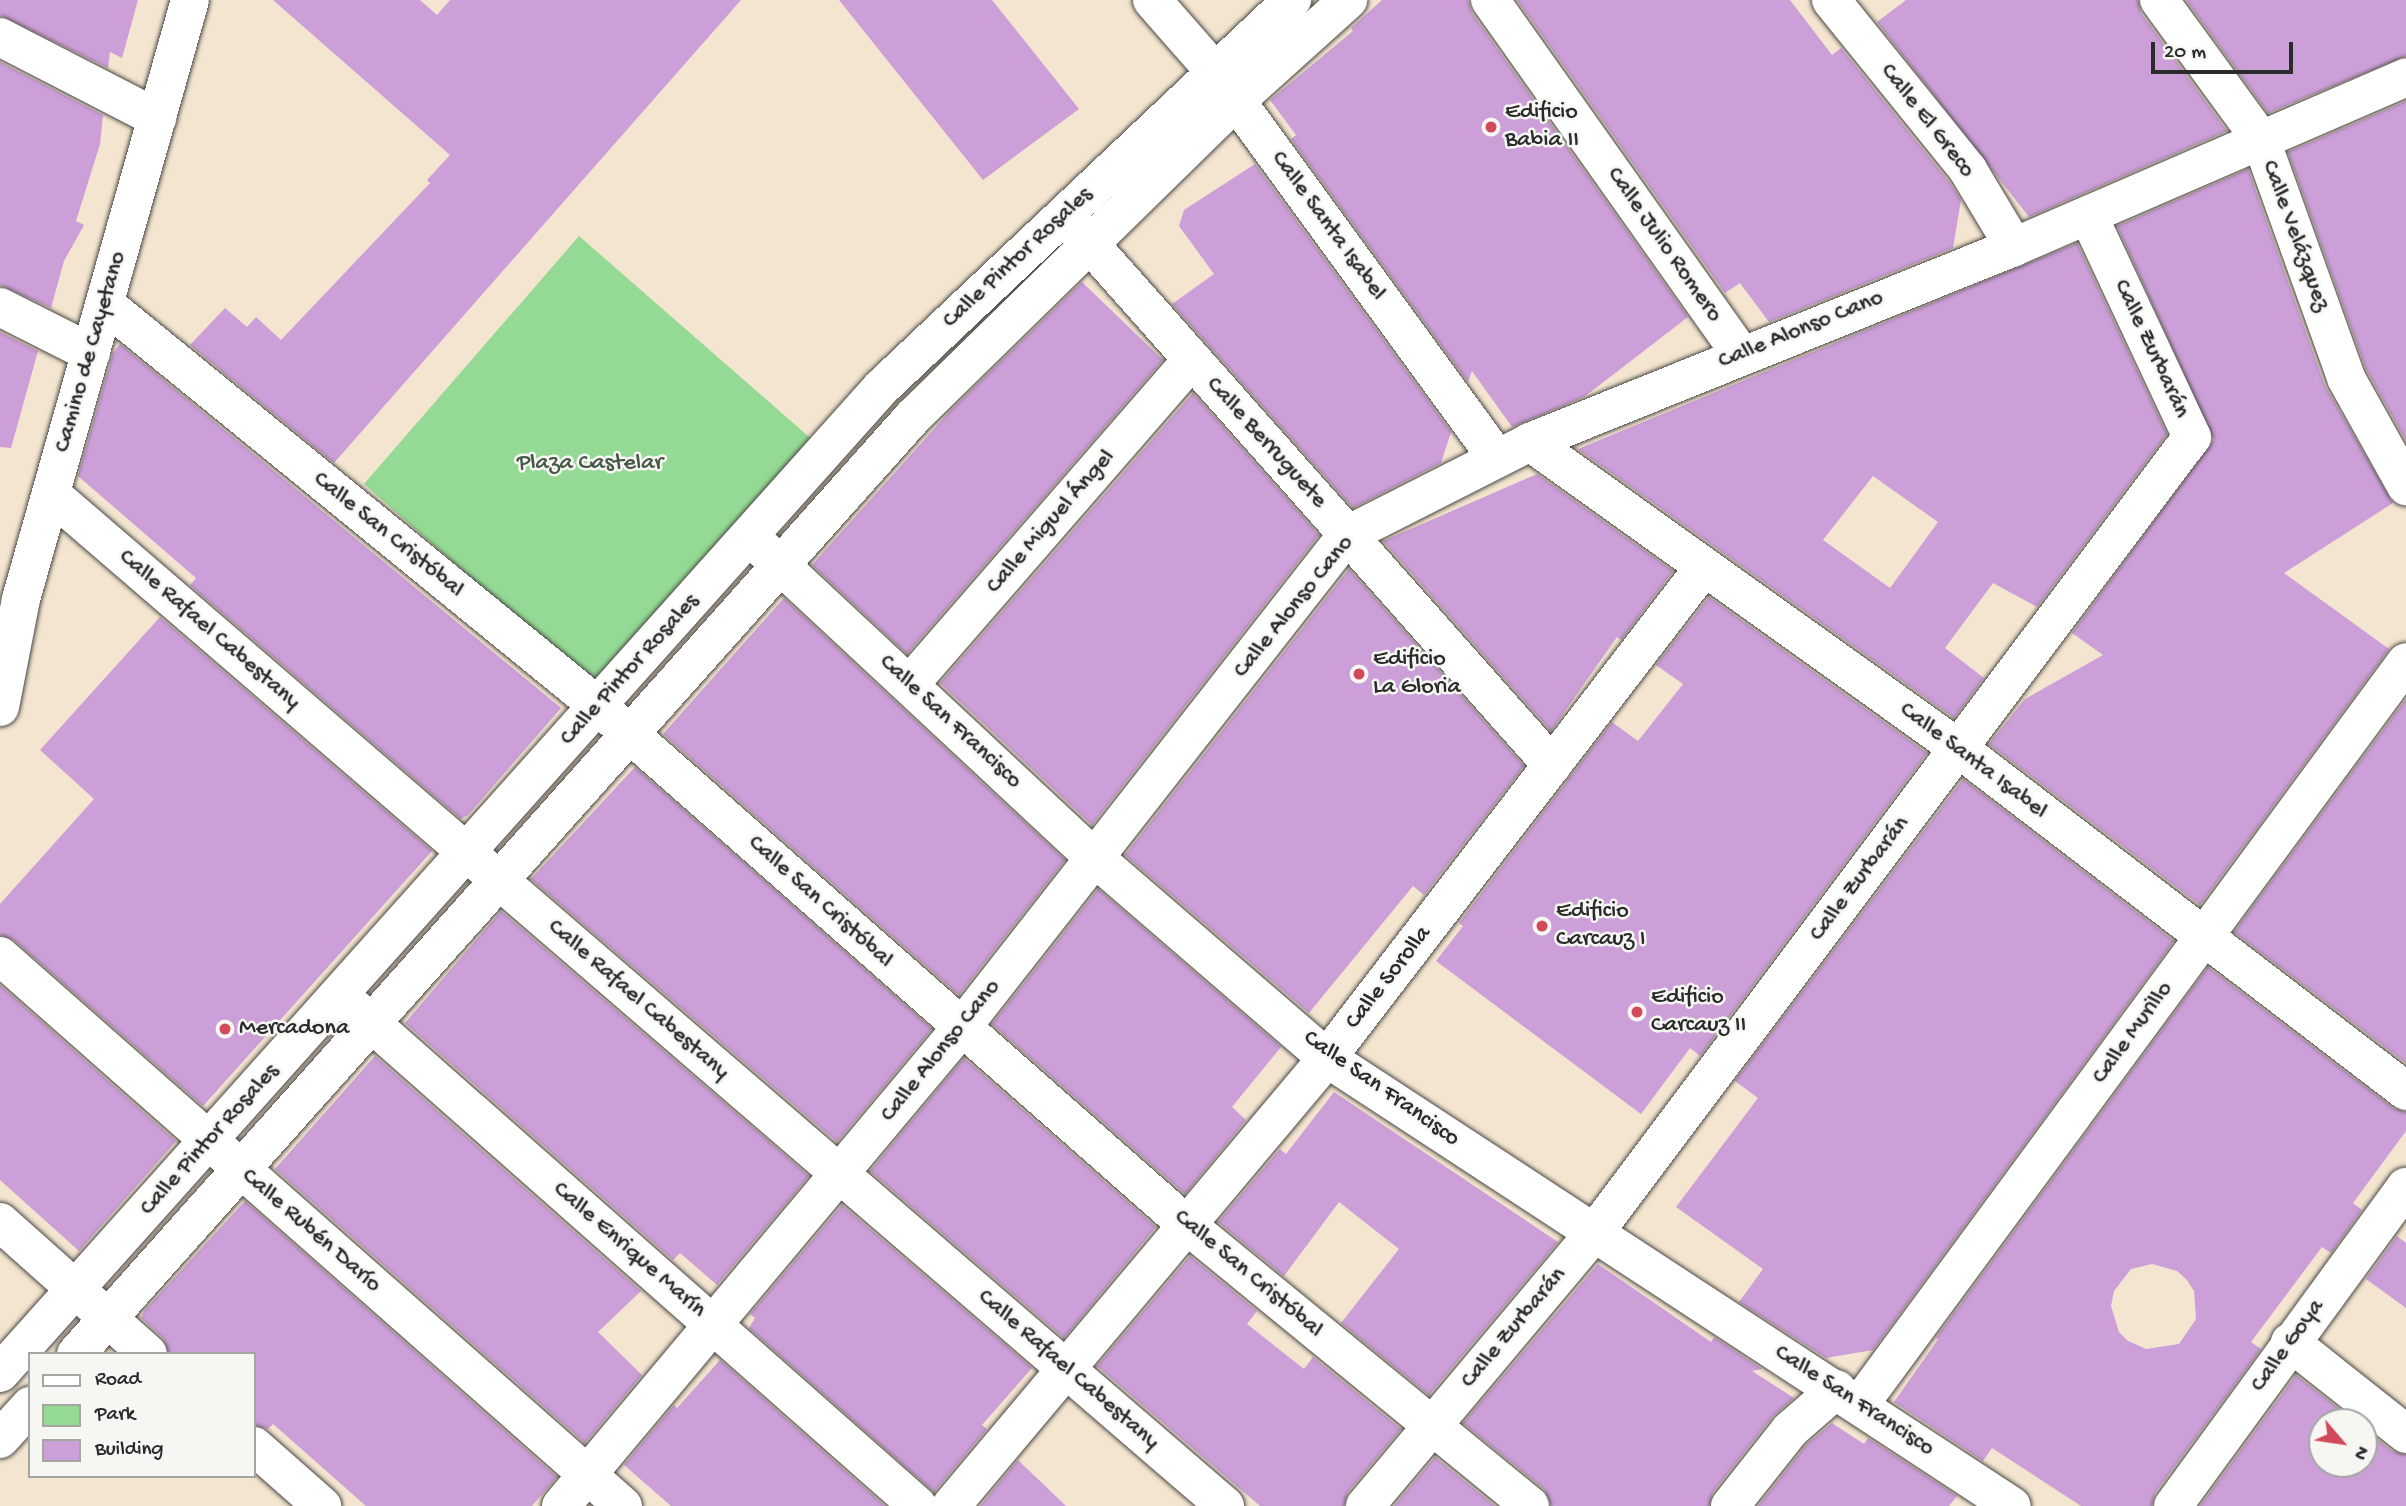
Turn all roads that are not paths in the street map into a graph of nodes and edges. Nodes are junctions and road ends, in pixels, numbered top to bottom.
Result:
1 (190, 0) edge
2 (1152, 0) edge
3 (1292, 0) edge
4 (1348, 0) edge
5 (1490, 0) edge
6 (1831, 0) edge
7 (2159, 0) edge
8 (0, 37) edge
9 (2406, 77) edge
10 (1226, 87) junction
11 (157, 118) junction
12 (2261, 140) junction
13 (1064, 215) junction
14 (2088, 215) junction
15 (1089, 245) junction
16 (2014, 247) junction
17 (105, 303) junction
18 (0, 307) edge
19 (91, 353) junction
20 (1741, 354) junction
21 (1192, 360) junction
22 (1514, 450) junction
23 (2406, 486) edge
24 (51, 494) junction
25 (1347, 535) junction
26 (749, 536) junction
27 (779, 564) junction
28 (1704, 567) junction
29 (11, 594) edge
30 (2406, 662) edge
31 (909, 684) junction
32 (598, 706) junction
33 (0, 707) edge
34 (629, 732) junction
35 (1958, 748) junction
36 (1552, 765) junction
37 (468, 853) junction
38 (1095, 858) junction
39 (498, 879) junction
40 (2204, 936) junction
41 (0, 956) edge
42 (339, 995) junction
43 (371, 1022) junction
44 (962, 1027) junction
45 (1327, 1058) junction
46 (2406, 1091) edge
47 (209, 1141) junction
48 (241, 1168) junction
49 (840, 1173) junction
50 (2406, 1187) edge
51 (0, 1222) edge
52 (1187, 1225) junction
53 (1595, 1231) junction
54 (75, 1289) junction
55 (108, 1318) junction
56 (714, 1325) junction
57 (2290, 1342) junction
58 (78, 1352) edge
59 (146, 1352) edge
60 (1066, 1369) junction
61 (0, 1373) edge
62 (1848, 1397) junction
63 (28, 1408) edge
64 (1432, 1426) junction
65 (2406, 1434) edge
66 (0, 1439) edge
67 (256, 1448) edge
68 (588, 1475) junction
69 (2002, 1504) edge
70 (322, 1506) edge
71 (561, 1506) edge
72 (623, 1506) edge
73 (918, 1506) edge
74 (951, 1506) edge
75 (1225, 1506) edge
76 (1365, 1506) edge
77 (1530, 1506) edge
78 (1730, 1506) edge
79 (2173, 1506) edge

1 - 11 street, Camino de Cayetano
2 - 10 street, Calle Santa Isabel
3 - 10 street, Calle Pintor Rosales
4 - 10 street, Calle Pintor Rosales
5 - 20 street, Calle Julio Romero
6 - 16 street, Calle El Greco
7 - 12 street, Calle Velázquez
8 - 11 street
9 - 12 street, Calle Alonso Cano
10 - 13 street, Calle Pintor Rosales
10 - 15 street, Calle Pintor Rosales
10 - 22 street, Calle Santa Isabel
11 - 17 street, Camino de Cayetano
12 - 14 street, Calle Alonso Cano
12 - 23 street, Calle Velázquez
13 - 15 street, Calle Berruguete
13 - 26 street, Calle Pintor Rosales
14 - 16 street, Calle Alonso Cano
14 - 35 street, Calle Zurbarán
15 - 21 street, Calle Berruguete
15 - 27 street, Calle Pintor Rosales
16 - 20 street, Calle Alonso Cano
17 - 19 street, Camino de Cayetano
17 - 32 street, Calle San Cristóbal
18 - 19 street
19 - 24 street, Camino de Cayetano
20 - 22 street, Calle Alonso Cano
21 - 25 street, Calle Berruguete
21 - 31 street, Calle Miguel Ángel
22 - 25 street, Calle Alonso Cano
22 - 28 street, Calle Santa Isabel
24 - 29 street, Camino de Cayetano
24 - 37 street, Calle Rafael Cabestany
25 - 36 street, Calle Berruguete
25 - 38 street, Calle Alonso Cano
26 - 27 street, Calle San Francisco
26 - 32 street, Calle Pintor Rosales
27 - 31 street, Calle San Francisco
27 - 34 street, Calle Pintor Rosales
28 - 35 street, Calle Santa Isabel
28 - 36 street, Calle Sorolla
29 - 33 street, Camino de Cayetano
30 - 40 street, Calle Murillo
31 - 38 street, Calle San Francisco
32 - 34 street, Calle San Cristóbal
32 - 37 street, Calle Pintor Rosales
34 - 39 street, Calle Pintor Rosales
34 - 44 street, Calle San Cristóbal
35 - 40 street, Calle Santa Isabel
35 - 53 street, Calle Zurbarán
36 - 45 street, Calle Sorolla
37 - 39 street, Calle Rafael Cabestany
37 - 42 street, Calle Pintor Rosales
38 - 44 street, Calle Alonso Cano
38 - 45 street, Calle San Francisco
39 - 43 street, Calle Pintor Rosales
39 - 49 street, Calle Rafael Cabestany
40 - 46 street, Calle Santa Isabel
40 - 62 street, Calle Murillo
41 - 47 street, Calle Rubén Darío
42 - 43 street, Calle Enrique Marín
42 - 47 street, Calle Pintor Rosales
43 - 48 street, Calle Pintor Rosales
43 - 56 street, Calle Enrique Marín
44 - 49 street, Calle Alonso Cano
44 - 52 street, Calle San Cristóbal
45 - 52 street, Calle Sorolla
45 - 53 street, Calle San Francisco
47 - 48 street, Calle Rubén Darío
47 - 54 street, Calle Pintor Rosales
48 - 55 street, Calle Pintor Rosales
48 - 68 street, Calle Rubén Darío
49 - 56 street, Calle Alonso Cano
49 - 60 street, Calle Rafael Cabestany
50 - 57 street, Calle Goya
51 - 54 street
52 - 60 street, Calle Sorolla
52 - 64 street, Calle San Cristóbal
53 - 62 street, Calle San Francisco
53 - 64 street, Calle Zurbarán
54 - 55 street
54 - 61 street, Calle Pintor Rosales
55 - 58 street, Calle Pintor Rosales
55 - 59 street
56 - 68 street, Calle Alonso Cano
56 - 73 street, Calle Enrique Marín
57 - 65 street
57 - 79 street, Calle Goya
60 - 74 street, Calle Sorolla
60 - 75 street, Calle Rafael Cabestany
62 - 69 street, Calle San Francisco
62 - 78 street, Calle Murillo
63 - 66 street
64 - 76 street, Calle Zurbarán
64 - 77 street, Calle San Cristóbal
67 - 70 street
68 - 71 street, Calle Alonso Cano
68 - 72 street, Calle Rubén Darío

